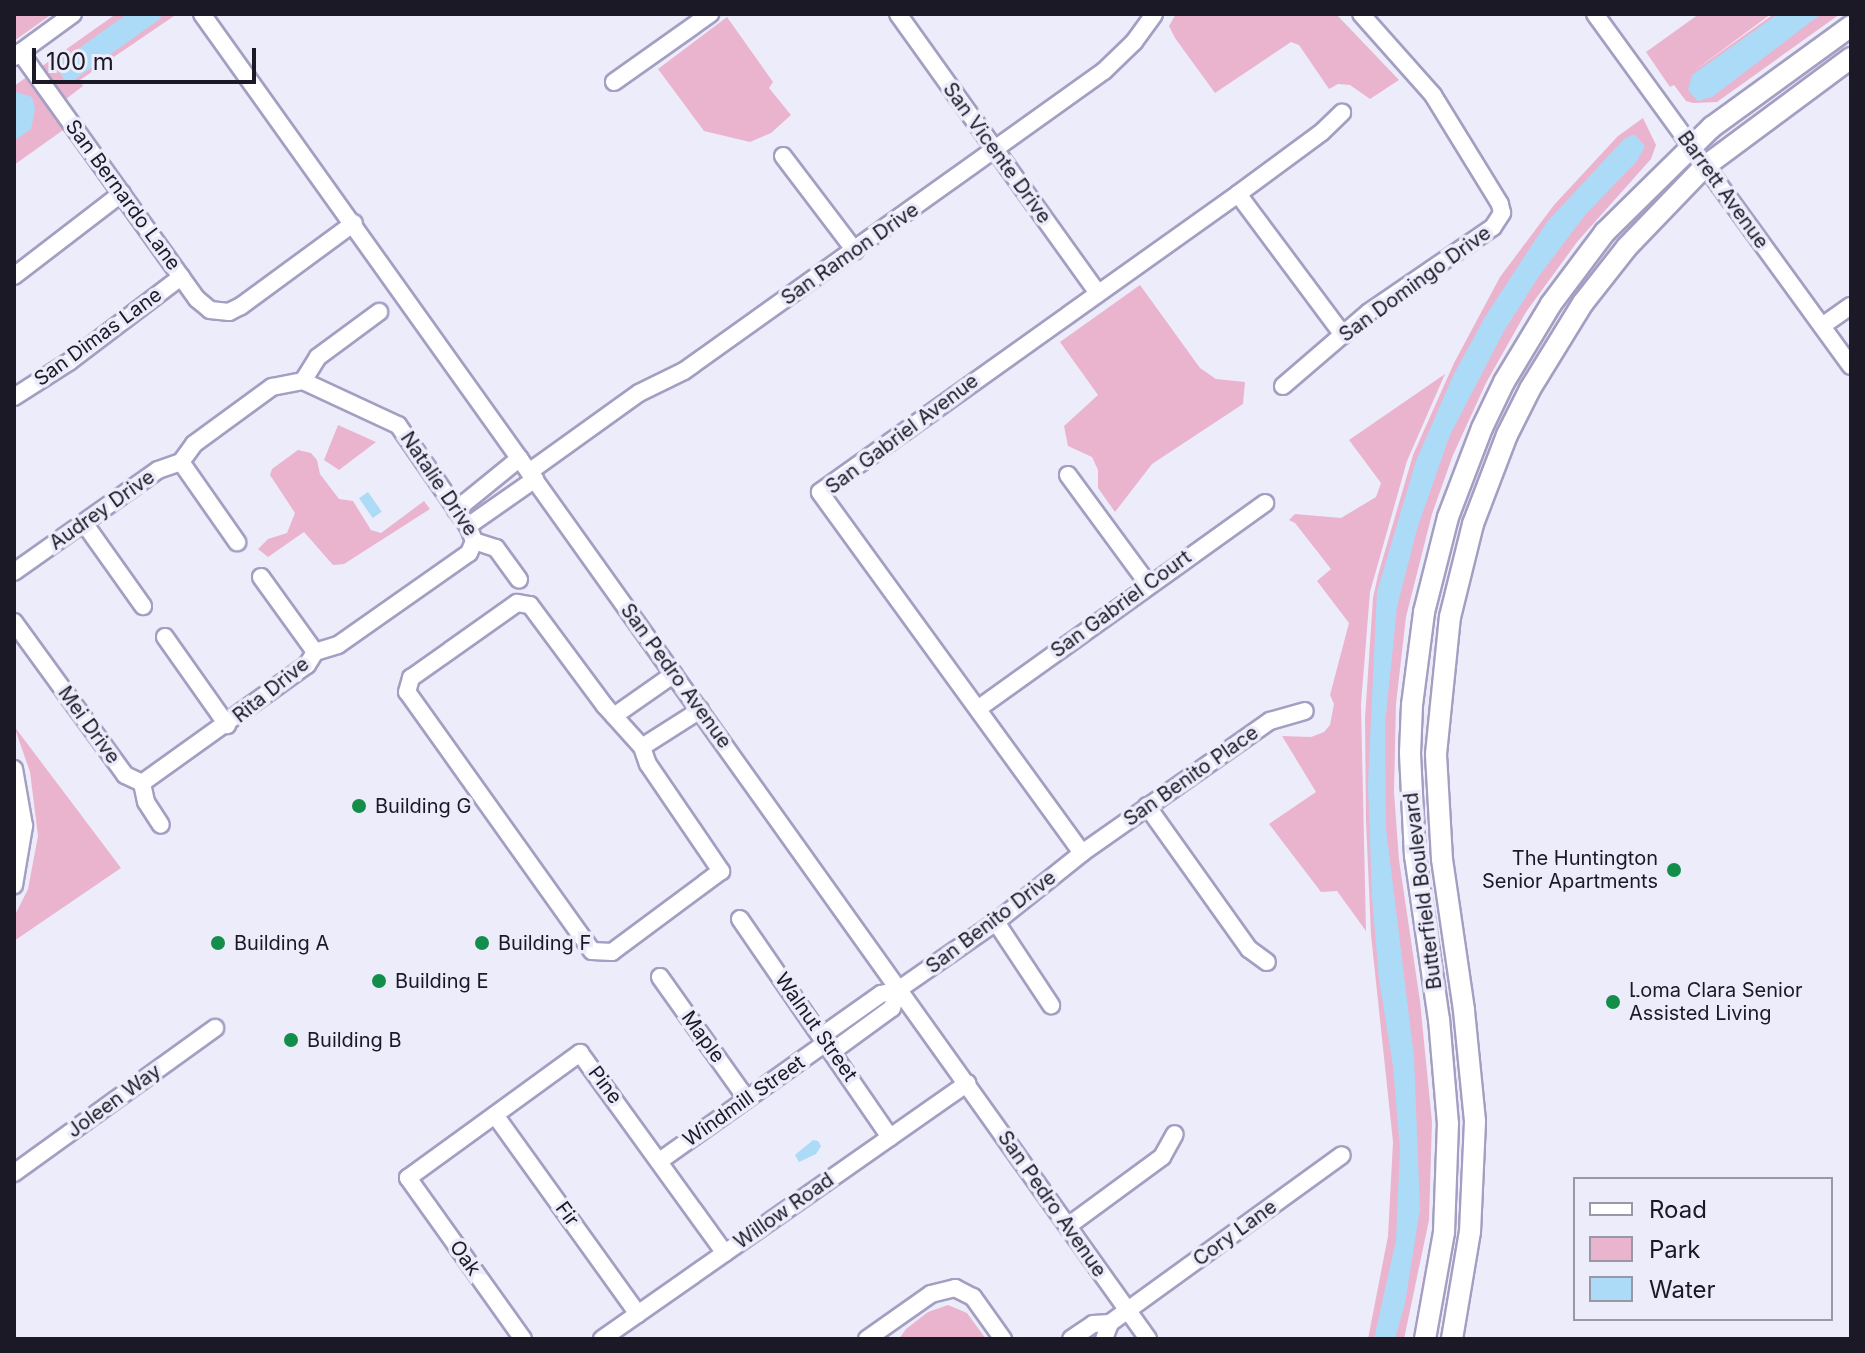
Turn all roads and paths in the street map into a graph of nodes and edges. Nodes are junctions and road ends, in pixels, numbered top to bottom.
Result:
1 (73, 14) edge
2 (202, 14) edge
3 (710, 14) edge
4 (898, 14) edge
5 (1361, 14) edge
6 (1595, 14) edge
7 (1150, 15) edge
8 (1851, 26) edge
9 (17, 54) edge
10 (1851, 58) edge
11 (614, 82) dead end
12 (1342, 113) dead end
13 (1690, 146) junction
14 (995, 150) junction
15 (783, 156) dead end
16 (1704, 167) junction
17 (122, 193) junction
18 (1238, 194) junction
19 (354, 223) junction
20 (855, 251) junction
21 (14, 276) edge
22 (181, 277) junction
23 (1096, 291) junction
24 (1851, 306) edge
25 (379, 312) dead end
26 (1822, 326) junction
27 (1343, 335) junction
28 (1851, 366) edge
29 (303, 381) junction
30 (1283, 386) dead end
31 (14, 397) edge
32 (181, 462) junction
33 (528, 470) junction
34 (1068, 475) dead end
35 (486, 486) junction
36 (1265, 503) dead end
37 (499, 507) junction
38 (456, 510) junction
39 (84, 523) junction
40 (471, 534) junction
41 (237, 542) dead end
42 (14, 572) edge
43 (261, 577) dead end
44 (519, 580) dead end
45 (1148, 584) junction
46 (143, 606) dead end
47 (14, 622) edge
48 (165, 637) dead end
49 (315, 652) junction
50 (674, 674) junction
51 (979, 708) junction
52 (700, 710) junction
53 (1305, 711) dead end
54 (614, 716) junction
55 (227, 725) junction
56 (642, 747) junction
57 (14, 769) edge
58 (142, 783) junction
59 (1147, 806) junction
60 (161, 825) dead end
61 (1082, 853) junction
62 (14, 885) edge
63 (740, 919) dead end
64 (996, 922) junction
65 (1267, 962) dead end
66 (660, 977) dead end
67 (898, 990) junction
68 (1051, 1005) dead end
69 (215, 1028) dead end
70 (828, 1043) junction
71 (967, 1083) junction
72 (746, 1098) junction
73 (495, 1115) junction
74 (1175, 1134) dead end
75 (890, 1137) junction
76 (1342, 1155) dead end
77 (661, 1160) junction
78 (14, 1173) edge
79 (408, 1178) joint
80 (1068, 1226) junction
81 (725, 1253) junction
82 (1127, 1311) junction
83 (638, 1314) junction
84 (1107, 1331) edge
85 (870, 1338) edge
86 (523, 1339) edge
87 (602, 1339) edge
88 (1003, 1339) edge
89 (1071, 1339) edge
90 (1148, 1339) edge
91 (1425, 1339) edge
92 (1452, 1339) edge

1 - 9 street
2 - 19 street, San Pedro Avenue
3 - 11 street
4 - 14 street, San Vicente Drive
5 - 27 street, San Domingo Drive
6 - 13 street, Barrett Avenue
7 - 14 street, San Ramon Drive
8 - 13 main road, Butterfield Boulevard
9 - 17 street, San Bernardo Lane
10 - 16 main road, Butterfield Boulevard
12 - 18 street, San Gabriel Avenue
13 - 16 street, Barrett Avenue
13 - 91 main road, Butterfield Boulevard
14 - 20 street, San Ramon Drive
14 - 23 street, San Vicente Drive
15 - 20 street
16 - 26 street, Barrett Avenue
16 - 92 main road, Butterfield Boulevard
17 - 21 street
17 - 22 street, San Bernardo Lane
18 - 23 street, San Gabriel Avenue
18 - 27 street
19 - 22 street, San Bernardo Lane
19 - 33 street, San Pedro Avenue
20 - 33 street, San Ramon Drive
22 - 31 street, San Dimas Lane
23 - 51 street, San Gabriel Avenue
24 - 26 street
25 - 29 street
26 - 28 street, Barrett Avenue
27 - 30 street, San Domingo Drive
29 - 32 street, Audrey Drive
29 - 38 street, Natalie Drive
32 - 39 street, Audrey Drive
32 - 41 street
33 - 35 street, San Ramon Drive
33 - 37 street, San Ramon Drive
33 - 50 street, San Pedro Avenue
34 - 45 street
35 - 37 street
35 - 38 street, San Ramon Drive
36 - 45 street, San Gabriel Court
37 - 40 street, San Ramon Drive
38 - 40 street, Natalie Drive
39 - 42 street, Audrey Drive
39 - 46 street
40 - 44 street, Natalie Drive
40 - 49 street, Rita Drive
43 - 49 street
45 - 51 street, San Gabriel Court
47 - 58 street, Mei Drive
48 - 55 street
49 - 55 street, Rita Drive
50 - 52 street, San Pedro Avenue
50 - 54 street
51 - 61 street, San Gabriel Avenue
52 - 56 street
52 - 67 street, San Pedro Avenue
53 - 59 street, San Benito Place
54 - 56 street
54 - 56 street
55 - 58 street, Rita Drive
57 - 62 street
58 - 60 street, Mei Drive
59 - 61 street, San Benito Place
59 - 65 street
61 - 64 street, San Benito Drive
63 - 70 street, Walnut Street
64 - 67 street, San Benito Drive
64 - 68 street
66 - 72 street, Maple
67 - 70 street, Windmill Street
67 - 71 street, San Pedro Avenue
69 - 78 street, Joleen Way
70 - 72 street, Windmill Street
70 - 75 street, Walnut Street
71 - 75 street, Willow Road
71 - 80 street, San Pedro Avenue
72 - 77 street, Windmill Street
73 - 77 street, Pine
73 - 79 street, Pine
73 - 83 street, Fir
74 - 80 street
75 - 81 street, Willow Road
76 - 82 street, Cory Lane
77 - 81 street, Pine
79 - 86 street, Oak
80 - 82 street, San Pedro Avenue
81 - 83 street, Willow Road
82 - 84 street, Cory Lane
82 - 90 street, San Pedro Avenue
83 - 87 street, Willow Road
84 - 89 street, Cory Lane
85 - 88 street

